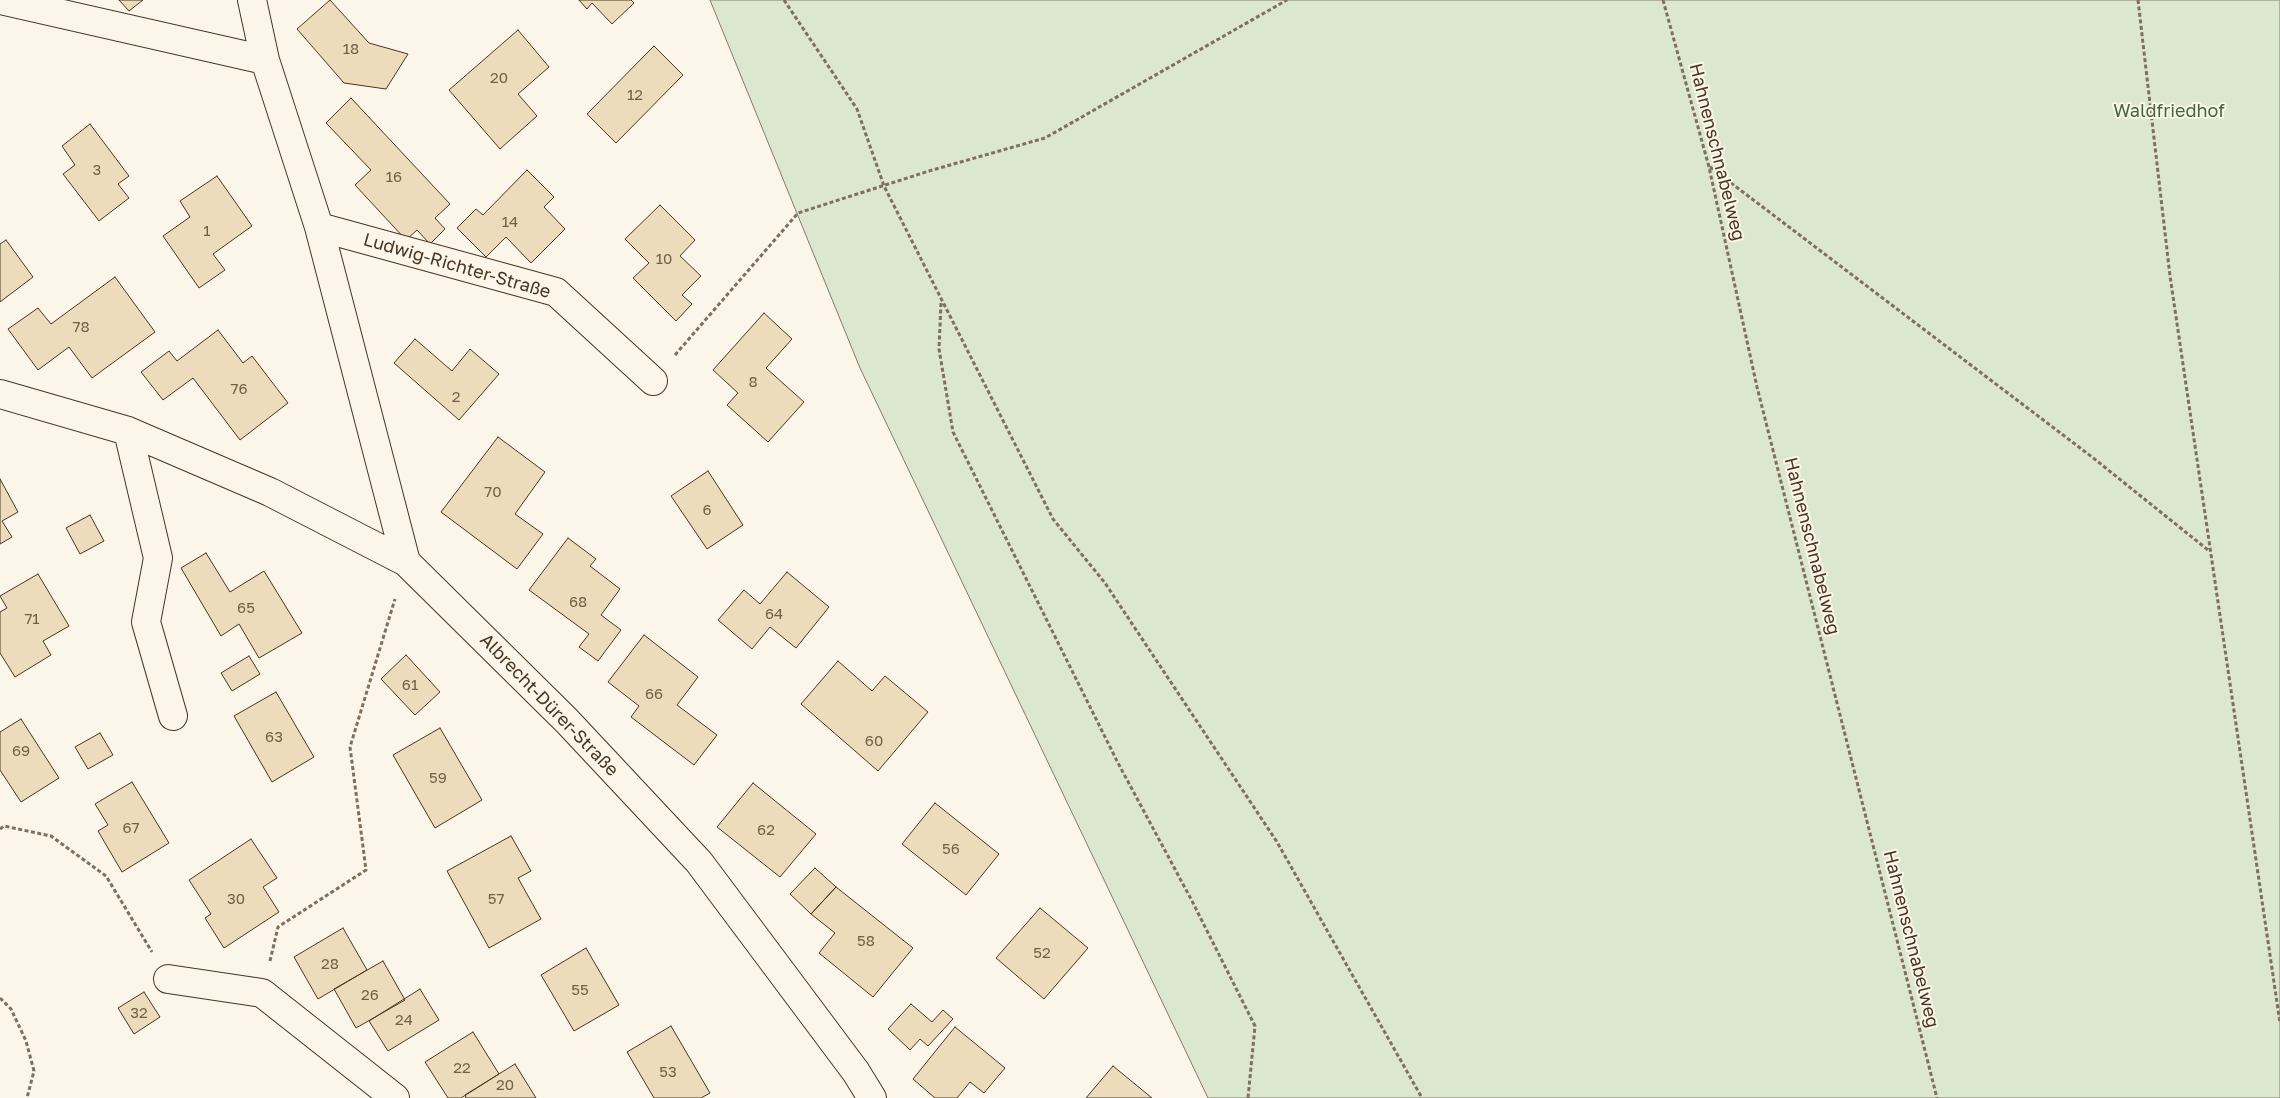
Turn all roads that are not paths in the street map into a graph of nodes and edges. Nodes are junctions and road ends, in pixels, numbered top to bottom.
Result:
1 (1, 0) edge
2 (252, 0) edge
3 (264, 60) junction
4 (320, 227) junction
5 (652, 380) road end
6 (0, 394) edge
7 (128, 431) junction
8 (406, 562) junction
9 (173, 716) dead end
10 (168, 979) road end
11 (395, 1098) edge
12 (872, 1098) edge

1 - 3 street
2 - 3 street
3 - 4 street
4 - 5 street, Ludwig-Richter-Straße
4 - 8 street
6 - 7 street, Albrecht-Dürer-Straße
7 - 8 street, Albrecht-Dürer-Straße
7 - 9 street
8 - 12 street, Albrecht-Dürer-Straße
10 - 11 street

